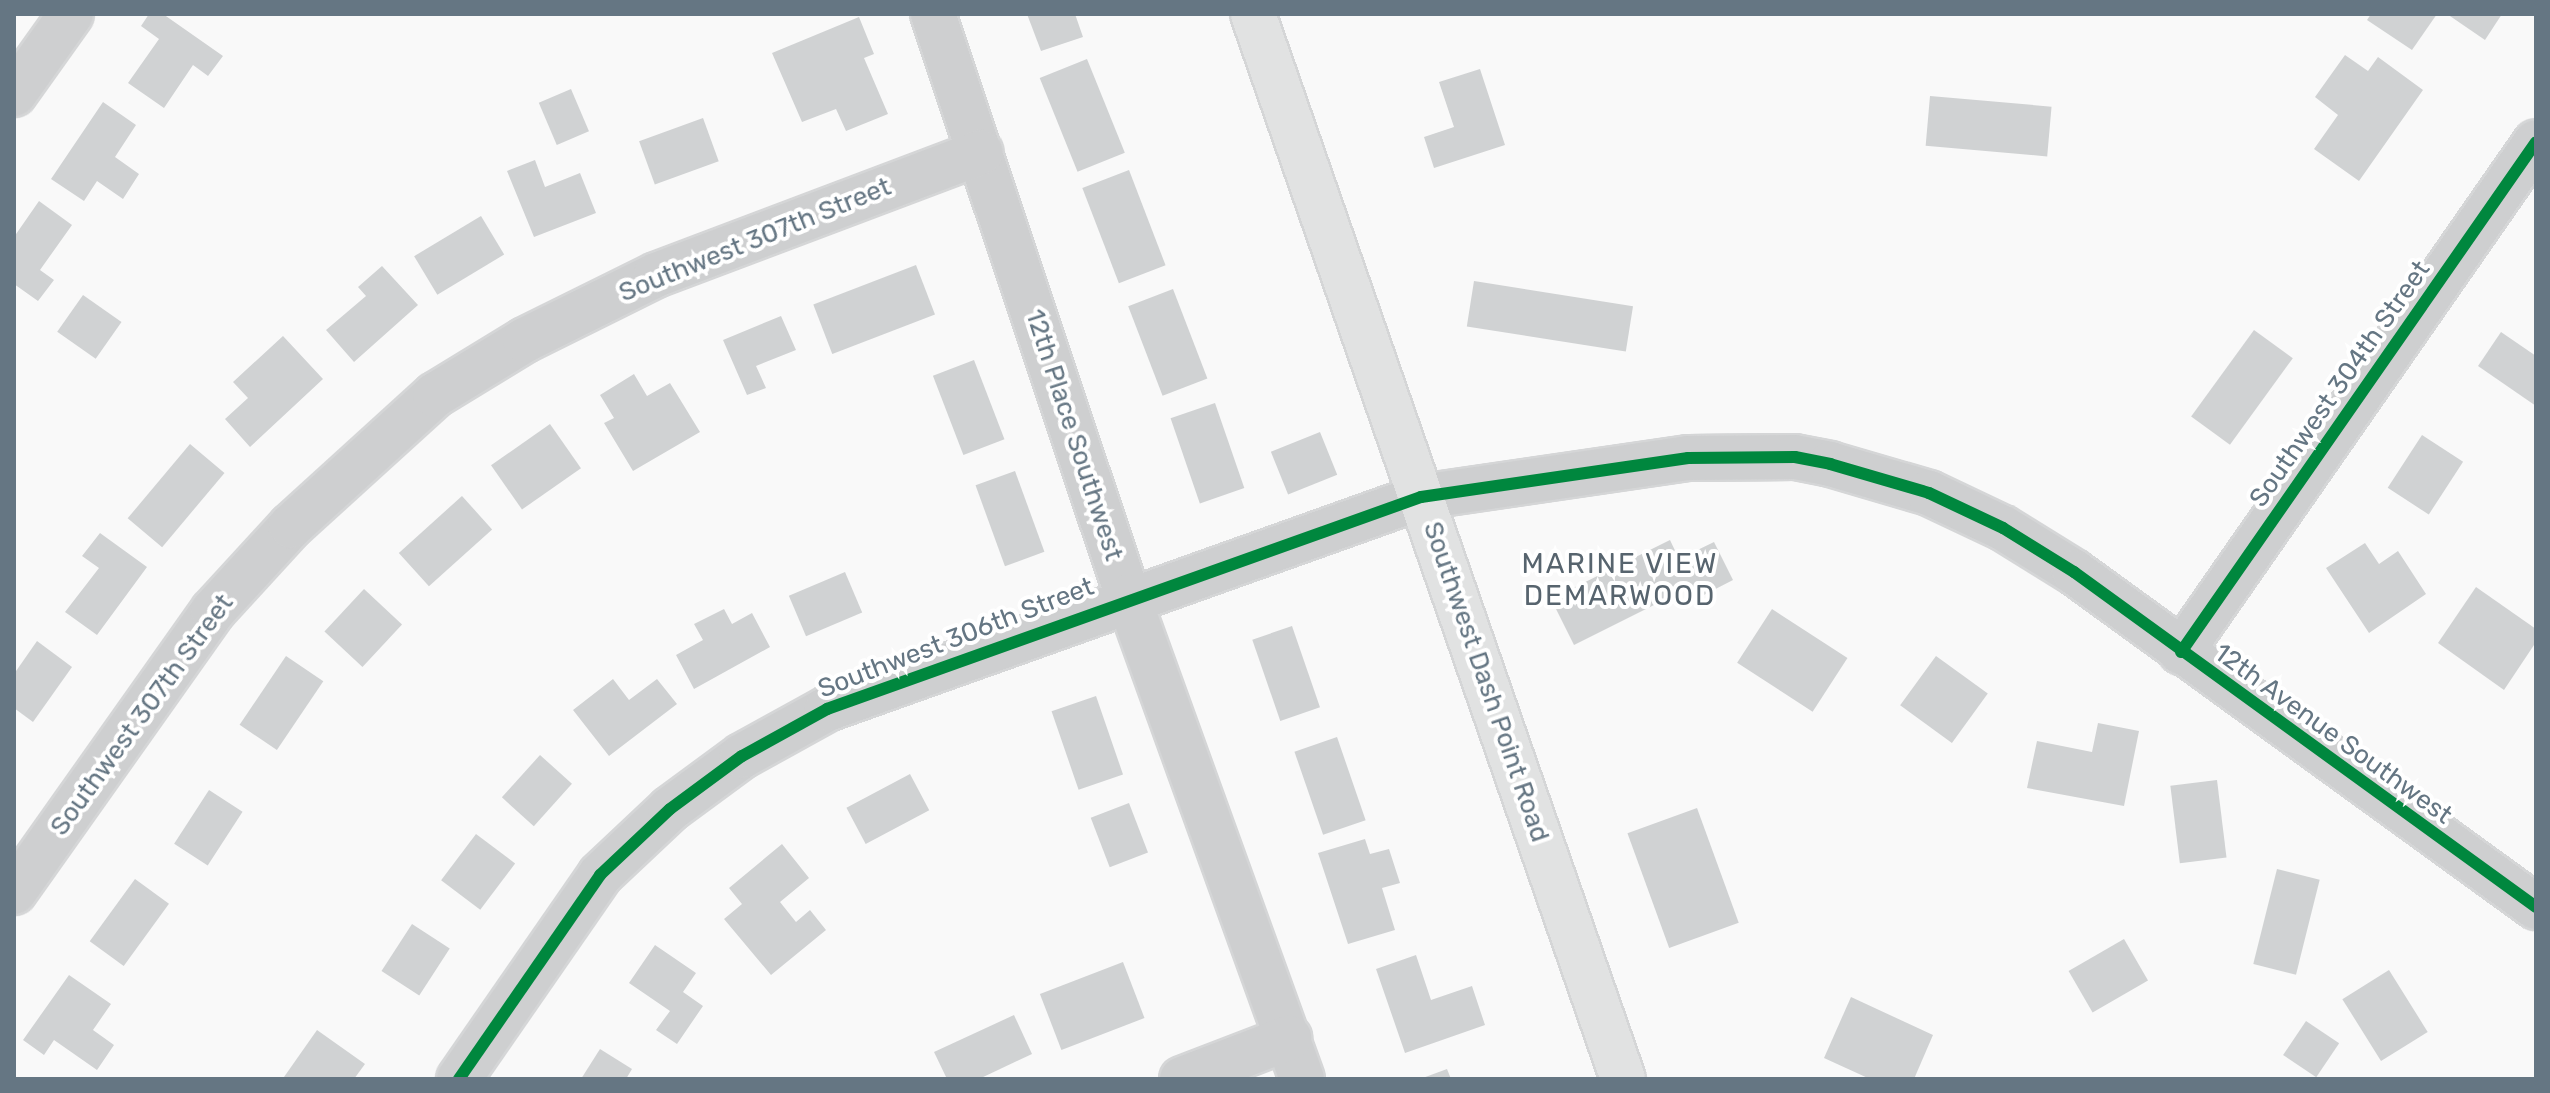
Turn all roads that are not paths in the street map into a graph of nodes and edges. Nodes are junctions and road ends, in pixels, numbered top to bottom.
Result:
1 (71, 14) edge
2 (933, 14) edge
3 (1253, 14) edge
4 (14, 94) edge
5 (2536, 142) edge
6 (981, 152) junction
7 (1421, 497) junction
8 (1128, 597) junction
9 (2181, 652) junction
10 (14, 892) edge
11 (2536, 907) edge
12 (1289, 1038) junction
13 (459, 1079) edge
14 (1182, 1079) edge
15 (1302, 1079) edge
16 (1623, 1079) edge

1 - 4 street
2 - 6 street, 12th Place Southwest
3 - 7 main road, Southwest Dash Point Road
5 - 9 street, Southwest 304th Street
6 - 8 street, 12th Place Southwest
6 - 10 street, Southwest 307th Street
7 - 8 street, Southwest 306th Street
7 - 9 street, 12th Avenue Southwest
7 - 16 main road, Southwest Dash Point Road
8 - 12 street, 12th Place Southwest
8 - 13 street, Southwest 306th Street
9 - 11 street, 12th Avenue Southwest
12 - 14 street
12 - 15 street, 12th Place Southwest

